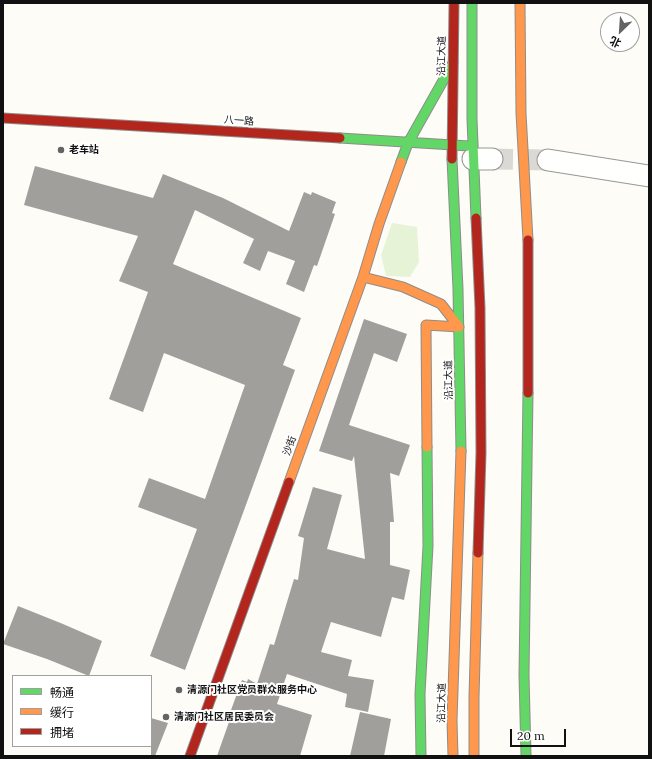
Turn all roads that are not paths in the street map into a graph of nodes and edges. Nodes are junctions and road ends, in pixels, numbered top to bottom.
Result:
1 (454, 3) edge
2 (472, 3) edge
3 (520, 3) edge
4 (453, 63) junction
5 (3, 118) edge
6 (408, 143) junction
7 (452, 145) junction
8 (479, 155) junction
9 (548, 160) tunnel mouth
10 (649, 176) edge
11 (363, 278) junction
12 (459, 327) junction
13 (190, 756) edge
14 (421, 756) edge
15 (453, 756) edge
16 (474, 756) edge
17 (526, 756) edge

1 - 4 main road, 沿江大道
2 - 8 main road
3 - 17 main road
4 - 6 main road, 沙街
4 - 7 main road, 沿江大道
5 - 6 main road, 八一路
6 - 7 main road, 八一路
6 - 11 main road, 沙街
7 - 8 main road, 八一路
7 - 12 main road, 沿江大道
8 - 16 main road
9 - 10 street
11 - 12 main road
11 - 13 main road, 沙街
12 - 14 main road
12 - 15 main road, 沿江大道

